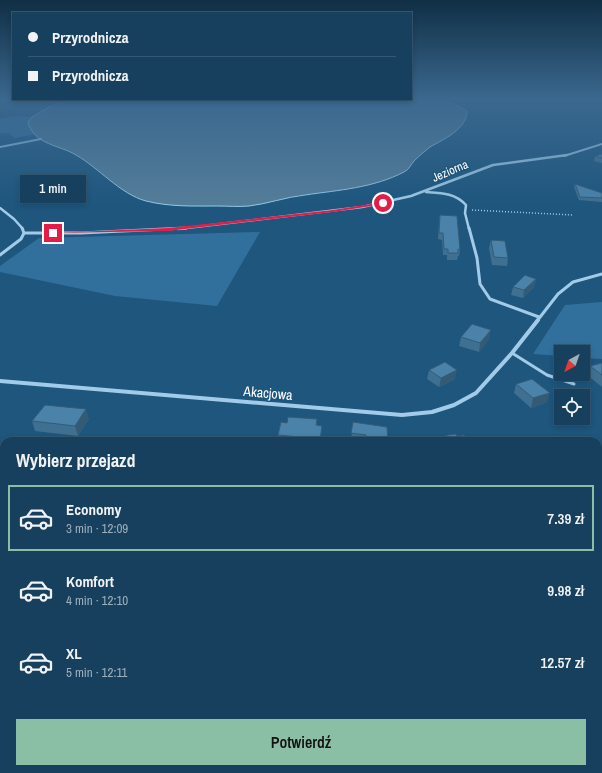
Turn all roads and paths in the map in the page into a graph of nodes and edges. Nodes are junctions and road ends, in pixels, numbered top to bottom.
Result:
1 (602, 144) edge
2 (424, 191) junction
3 (0, 208) edge
4 (467, 210) junction
5 (574, 215) dead end
6 (24, 233) junction
7 (0, 255) edge
8 (602, 274) edge
9 (539, 317) junction
10 (512, 353) junction
11 (0, 381) edge
12 (574, 384) dead end

1 - 2 street, Jeziorna
2 - 4 street, Jeziorna
2 - 6 street
3 - 6 street
4 - 5 path
4 - 9 street
6 - 7 street
8 - 9 street, Akacjowa
9 - 10 street, Akacjowa
10 - 11 street, Akacjowa
10 - 12 lane

